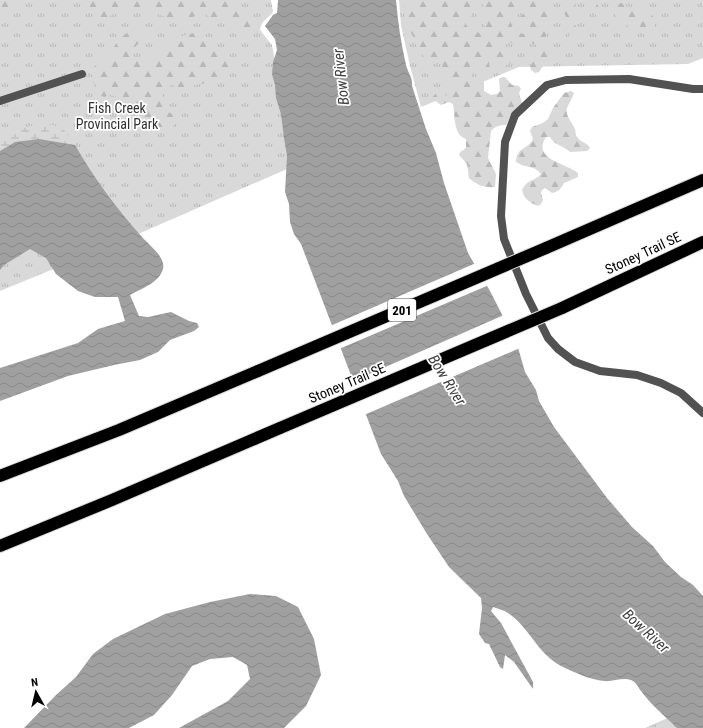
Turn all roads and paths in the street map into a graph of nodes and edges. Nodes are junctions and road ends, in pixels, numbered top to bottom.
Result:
1 (82, 74) dead end
2 (703, 89) edge
3 (0, 101) edge
4 (703, 180) edge
5 (703, 242) edge
6 (703, 413) edge
7 (0, 476) edge
8 (0, 546) edge

1 - 3 street
2 - 6 street
4 - 7 highway, 201, bridge
5 - 8 highway, Stoney Trail SE, bridge

